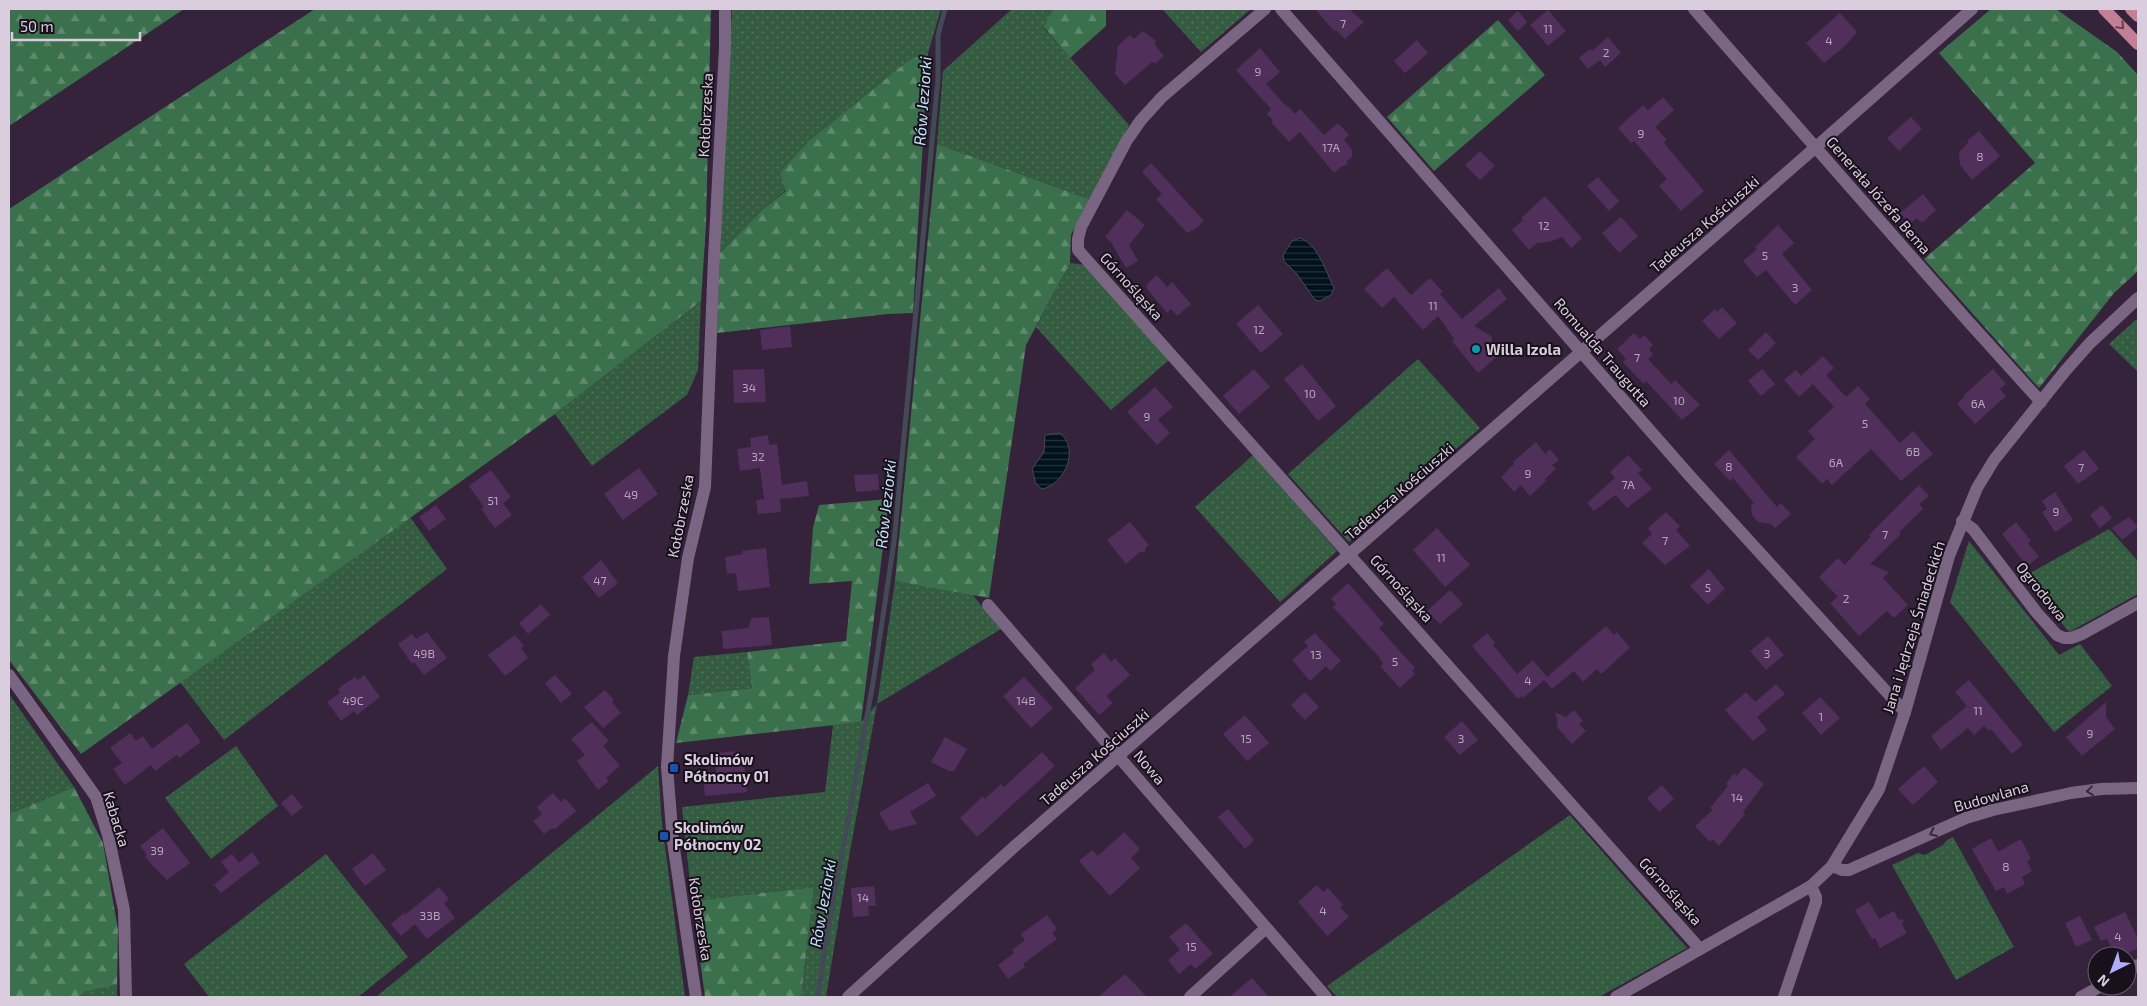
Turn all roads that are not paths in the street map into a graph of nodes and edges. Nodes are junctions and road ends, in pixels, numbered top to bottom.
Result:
1 (724, 9) edge
2 (1266, 9) edge
3 (1281, 9) edge
4 (1694, 9) edge
5 (1972, 9) edge
6 (2104, 9) edge
7 (2131, 9) edge
8 (2138, 16) edge
9 (2138, 44) edge
10 (1816, 147) junction
11 (2138, 298) edge
12 (1582, 352) junction
13 (2041, 402) junction
14 (1962, 522) junction
15 (1350, 555) junction
16 (2138, 603) edge
17 (988, 605) dead end
18 (9, 675) edge
19 (1905, 712) junction
20 (1120, 757) junction
21 (2138, 788) edge
22 (1832, 866) junction
23 (1811, 886) junction
24 (1266, 928) junction
25 (1700, 949) junction
26 (126, 997) edge
27 (696, 997) edge
28 (848, 997) edge
29 (1190, 997) edge
30 (1326, 997) edge
31 (1616, 997) edge
32 (1784, 997) edge

1 - 27 street, Kołobrzeska
2 - 15 street, Górnośląska
3 - 12 street, Romualda Traugutta
4 - 10 street, Generała Józefa Bema
5 - 10 street, Tadeusza Kościuszki
6 -> 9 main road
7 - 8 main road
10 - 12 street, Tadeusza Kościuszki
10 - 13 street, Generała Józefa Bema
11 - 13 street, Jana i Jędrzeja Śniadeckich
12 - 15 street, Tadeusza Kościuszki
12 - 19 street, Romualda Traugutta
13 - 14 street, Jana i Jędrzeja Śniadeckich
14 - 16 street, Ogrodowa
14 - 19 street, Jana i Jędrzeja Śniadeckich
15 - 20 street, Tadeusza Kościuszki
15 - 25 street, Górnośląska
17 - 20 street, Nowa
18 - 26 street, Kabacka
19 - 22 street, Jana i Jędrzeja Śniadeckich
20 - 24 street, Nowa
20 - 28 street, Tadeusza Kościuszki
21 -> 22 street, Budowlana
22 - 23 street, Jana i Jędrzeja Śniadeckich
23 - 25 street, Jana i Jędrzeja Śniadeckich
23 - 32 street
24 - 29 street
24 - 30 street, Nowa
25 - 31 street, Jana i Jędrzeja Śniadeckich

